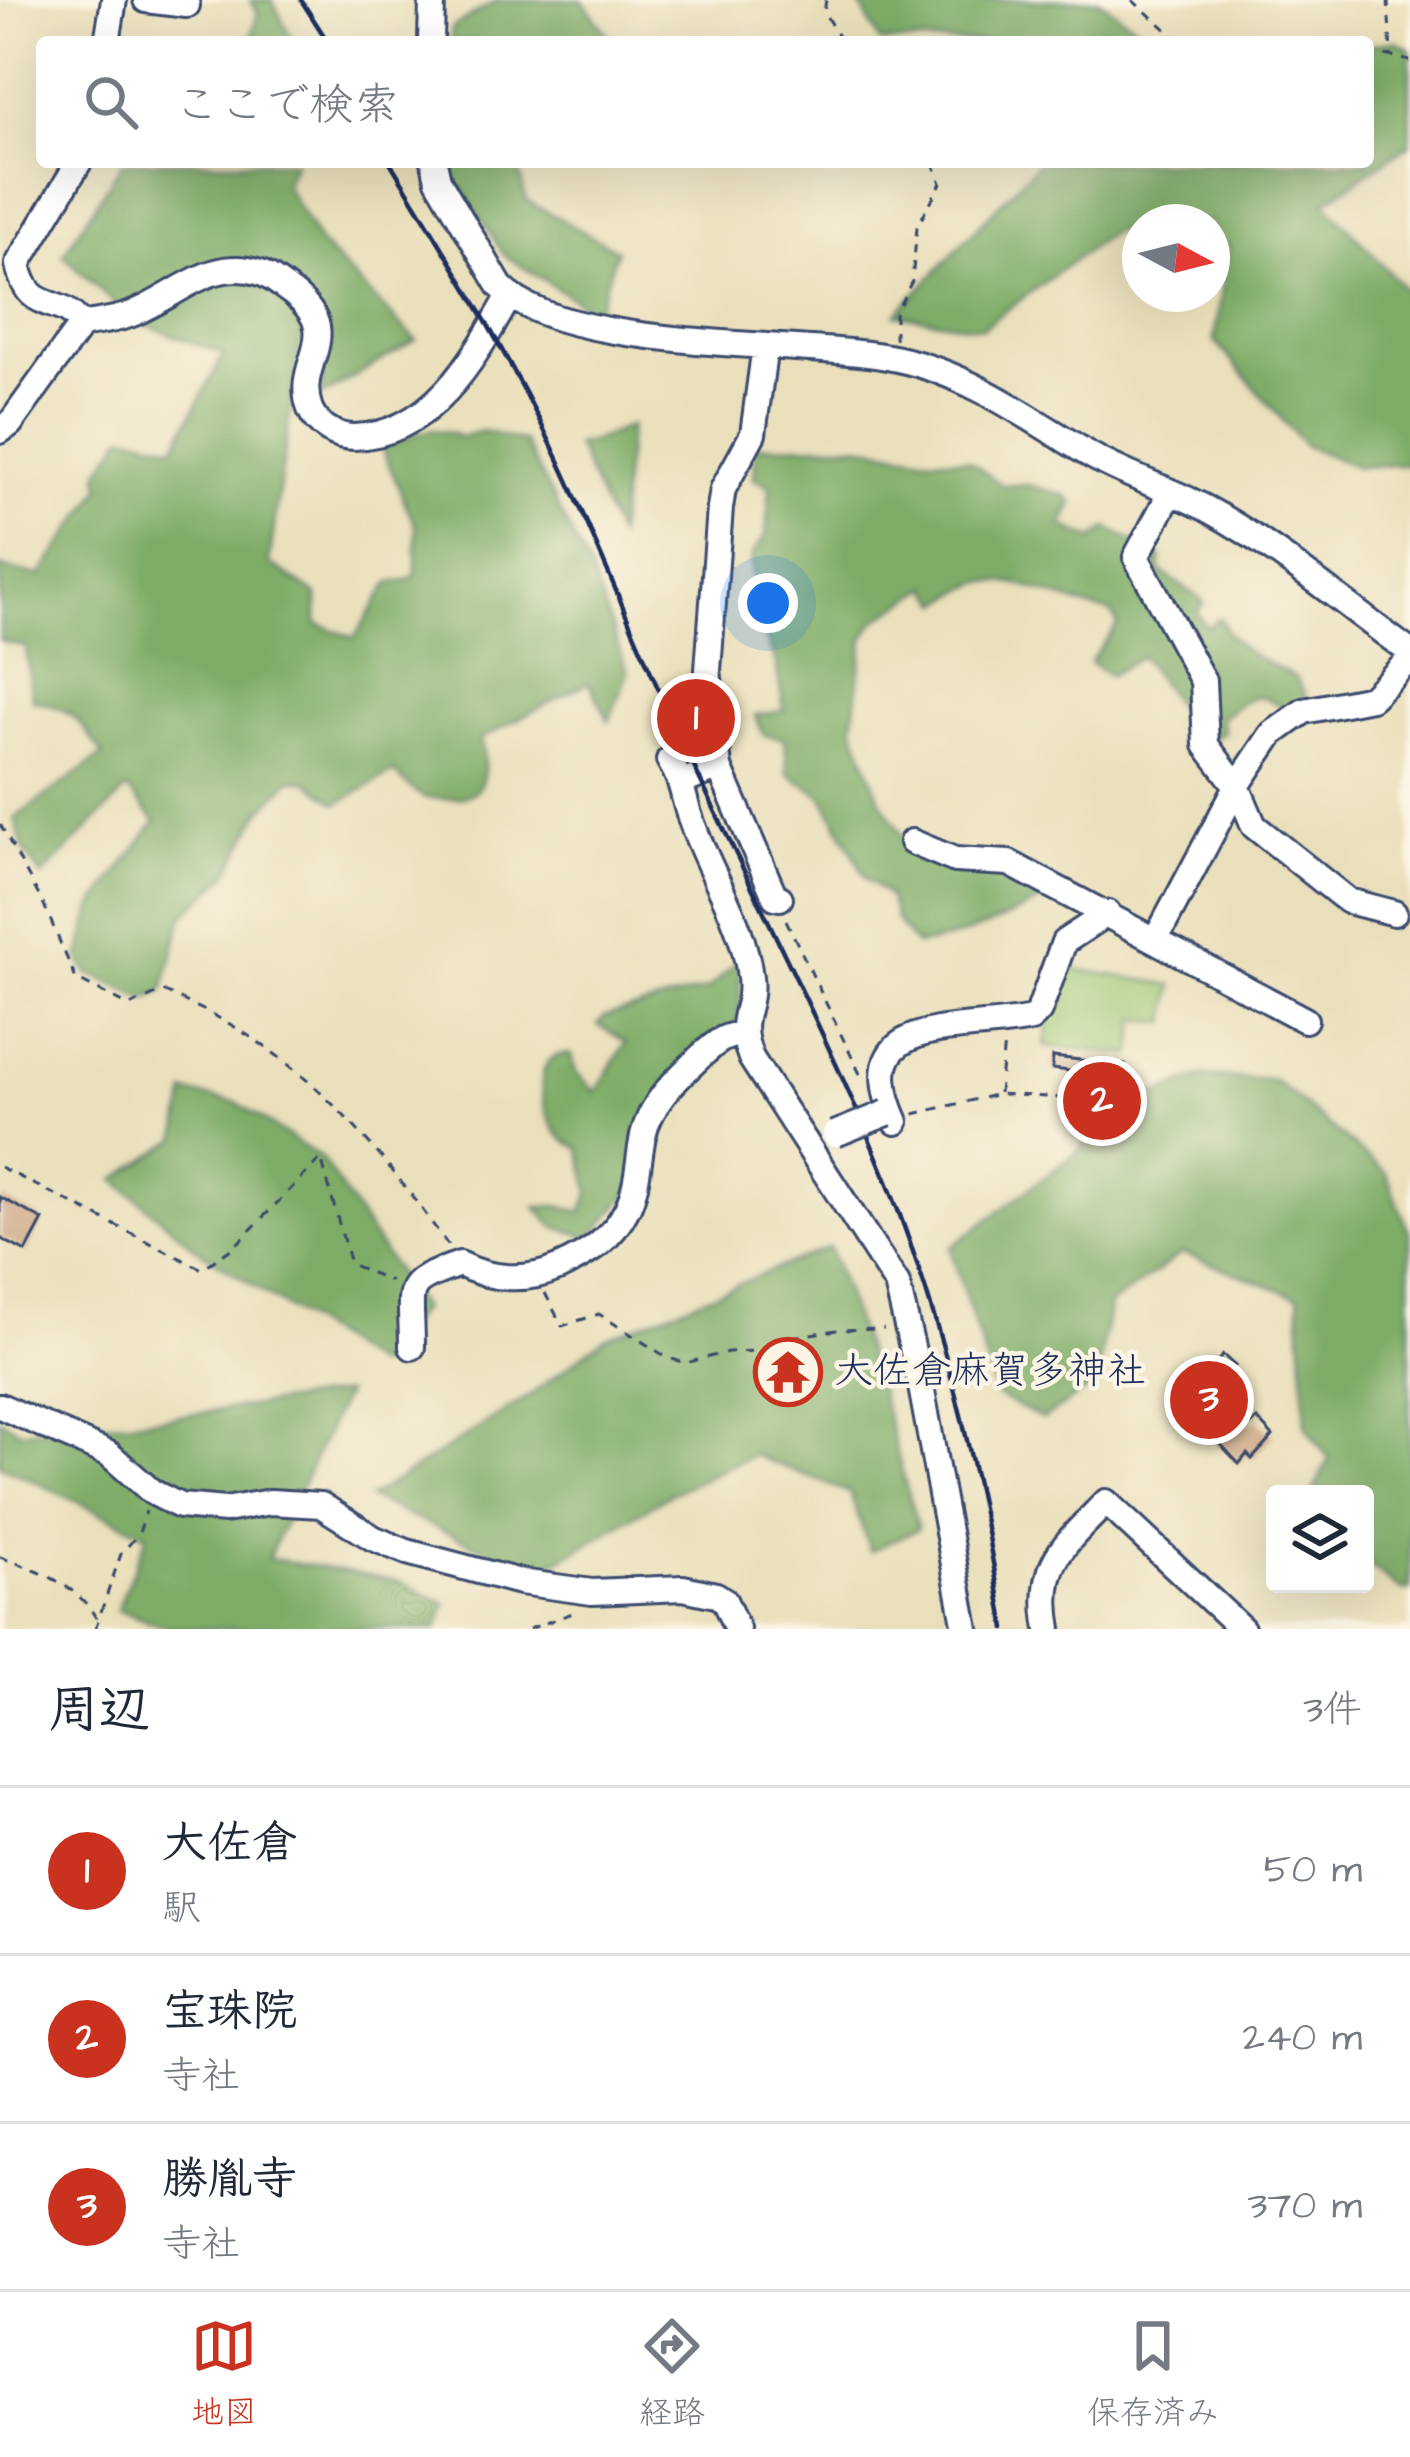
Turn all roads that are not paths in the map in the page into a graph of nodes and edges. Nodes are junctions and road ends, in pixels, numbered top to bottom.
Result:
1 (114, 0) edge
2 (146, 0) edge
3 (432, 0) edge
4 (187, 5) dead end
5 (108, 36) edge
6 (431, 36) edge
7 (75, 168) edge
8 (435, 168) edge
9 (509, 296) junction
10 (81, 325) junction
11 (765, 346) junction
12 (0, 431) edge
13 (1171, 492) junction
14 (1410, 656) edge
15 (719, 767) junction
16 (1237, 786) junction
17 (912, 842) dead end
18 (778, 897) road end
19 (1108, 913) junction
20 (1394, 913) dead end
21 (1156, 939) junction
22 (1305, 1020) dead end
23 (742, 1035) junction
24 (806, 1147) junction
25 (412, 1346) dead end
26 (0, 1406) edge
27 (737, 1629) edge
28 (967, 1629) edge
29 (1049, 1629) edge
30 (1242, 1629) edge

1 - 5 street
2 - 4 street
3 - 6 street
7 - 10 street
8 - 9 street
9 - 10 street
9 - 11 street
10 - 12 street
11 - 13 street
11 - 15 street
13 - 14 street
13 - 16 street
14 - 16 street
15 - 18 street
15 - 23 street
16 - 20 street
16 - 21 street
17 - 19 street
19 - 21 street
19 - 24 street, bridge
21 - 22 street
23 - 24 street
23 - 25 street
24 - 28 street
26 - 27 street
29 - 30 street

